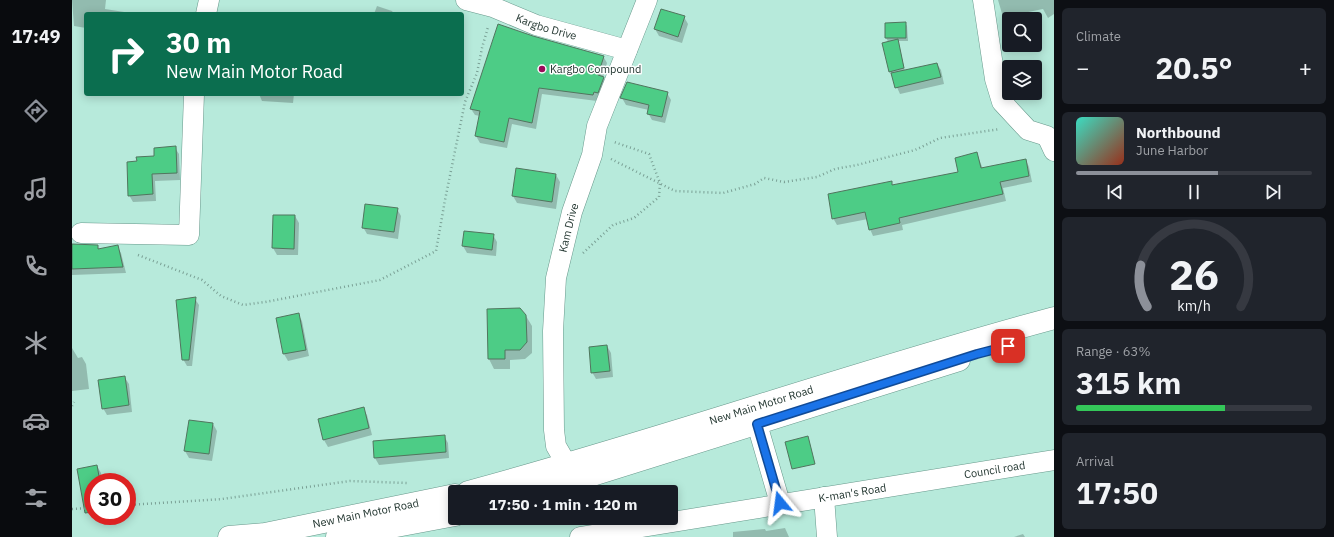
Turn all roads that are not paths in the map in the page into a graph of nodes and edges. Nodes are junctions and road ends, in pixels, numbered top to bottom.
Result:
1 (209, 0) edge
2 (466, 0) edge
3 (647, 0) edge
4 (983, 0) edge
5 (495, 3) edge
6 (206, 12) edge
7 (628, 50) junction
8 (194, 96) edge
9 (1054, 151) edge
10 (81, 233) dead end
11 (1054, 318) edge
12 (1054, 333) edge
13 (757, 424) junction
14 (1054, 460) edge
15 (567, 465) junction
16 (936, 480) joint
17 (494, 485) edge
18 (561, 485) edge
19 (448, 497) edge
20 (824, 497) junction
21 (780, 503) junction
22 (448, 516) edge
23 (229, 537) edge
24 (337, 537) edge
25 (580, 537) edge
26 (827, 537) edge

1 - 6 street
2 - 5 street, Kargbo Drive
3 - 7 street, Kam Drive
4 - 9 street
5 - 7 street, Kargbo Drive
7 - 15 street, Kam Drive
8 - 10 street
11 - 15 highway, New Main Motor Road
12 - 13 highway, New Main Motor Road
13 - 18 highway, New Main Motor Road
13 - 21 street
14 - 16 street, Council road
15 - 17 highway, New Main Motor Road
16 - 20 street, K-man's Road
19 - 23 highway, New Main Motor Road
20 - 21 street, K-man's Road
20 - 26 street
21 - 25 street, K-man's Road
22 - 24 highway, New Main Motor Road

